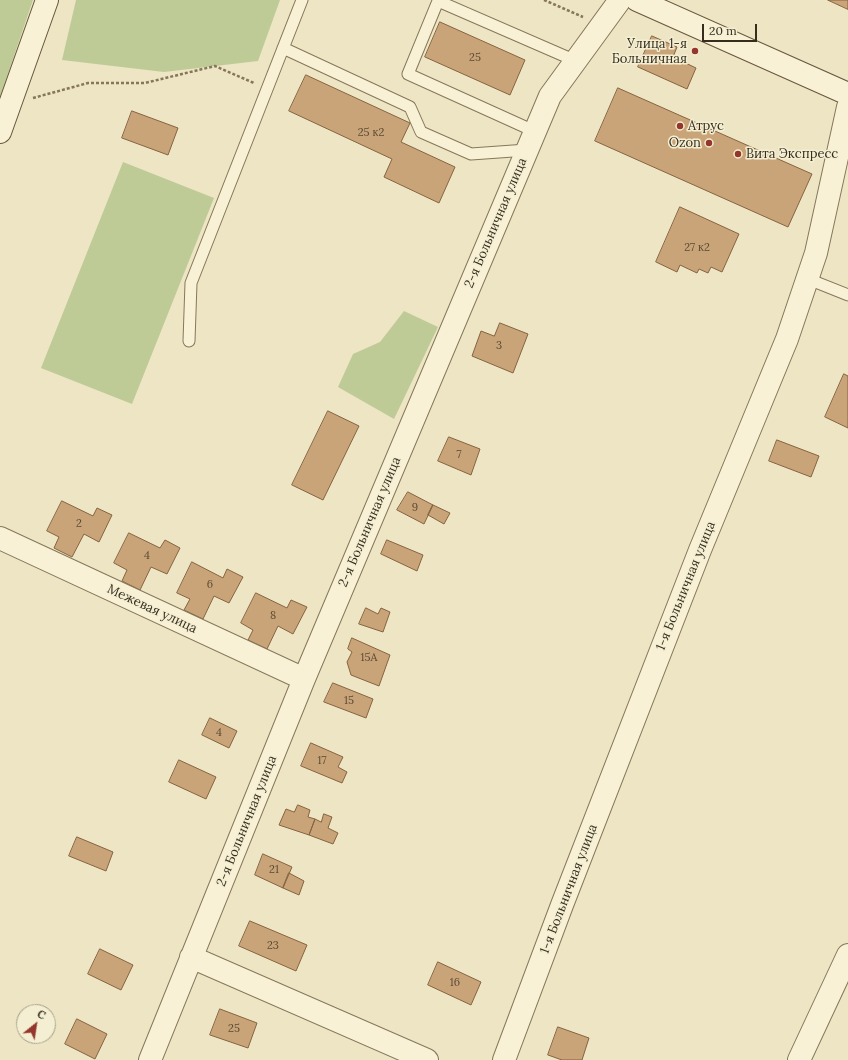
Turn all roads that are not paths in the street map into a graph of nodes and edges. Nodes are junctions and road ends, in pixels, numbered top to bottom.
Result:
1 (47, 0) edge
2 (302, 0) edge
3 (620, 0) edge
4 (637, 0) edge
5 (283, 48) junction
6 (576, 61) junction
7 (848, 94) edge
8 (848, 107) edge
9 (0, 132) edge
10 (530, 140) junction
11 (808, 279) junction
12 (848, 295) edge
13 (188, 341) dead end
14 (0, 538) edge
15 (304, 679) junction
16 (848, 955) edge
17 (191, 957) junction
18 (150, 1060) edge
19 (427, 1060) edge
20 (504, 1060) edge
21 (799, 1060) edge

1 - 9 street
2 - 5 lane
3 - 6 street, 2-я Больничная улица
4 - 7 street
5 - 10 lane
5 - 13 lane
6 - 10 street, 2-я Больничная улица
6 - 10 lane
8 - 11 street, 1-я Больничная улица
10 - 15 street, 2-я Больничная улица
11 - 12 lane
11 - 20 street, 1-я Больничная улица
14 - 15 street, Межевая улица
15 - 17 street, 2-я Больничная улица
16 - 21 street
17 - 18 street, 2-я Больничная улица
17 - 19 street

